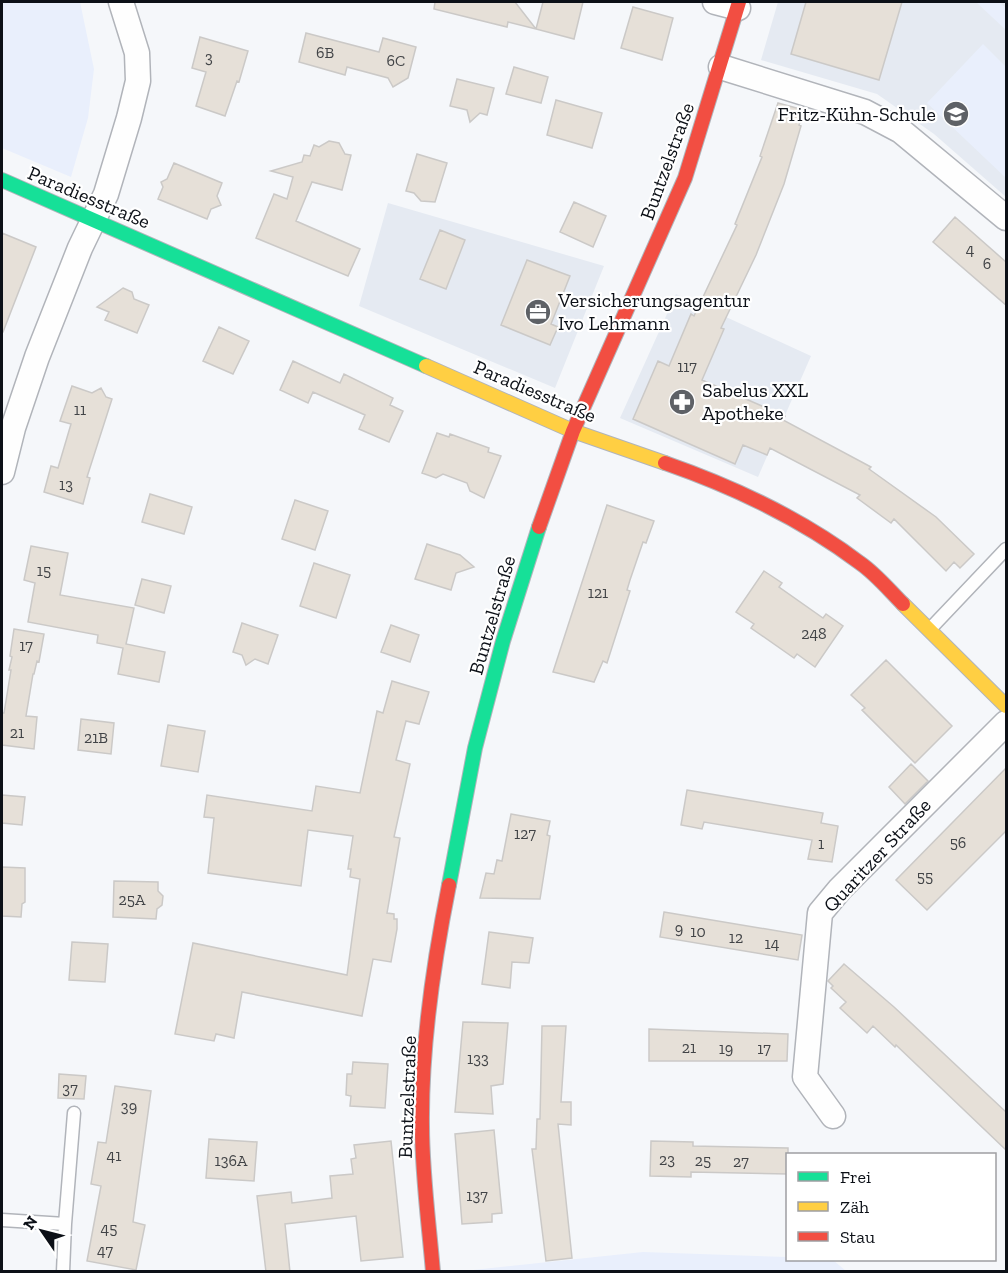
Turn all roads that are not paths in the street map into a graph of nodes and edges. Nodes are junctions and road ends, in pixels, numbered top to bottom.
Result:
1 (121, 2) edge
2 (731, 4) edge
3 (720, 67) junction
4 (2, 180) edge
5 (1006, 218) edge
6 (92, 219) junction
7 (573, 431) junction
8 (2, 472) edge
9 (1006, 549) edge
10 (930, 628) junction
11 (1006, 706) edge
12 (1006, 723) edge
13 (74, 1113) dead end
14 (833, 1116) dead end
15 (2, 1220) edge
16 (65, 1224) junction
17 (63, 1272) edge
18 (433, 1272) edge

1 - 6 street
2 - 3 street, Buntzelstraße
3 - 5 street
3 - 7 street, Buntzelstraße
4 - 6 street, Paradiesstraße
6 - 7 street, Paradiesstraße
6 - 8 street
7 - 10 street, Paradiesstraße
7 - 18 street, Buntzelstraße
9 - 10 lane
10 - 11 street, Paradiesstraße
12 - 14 street, Quaritzer Straße
13 - 16 lane
15 - 16 lane
16 - 17 lane

